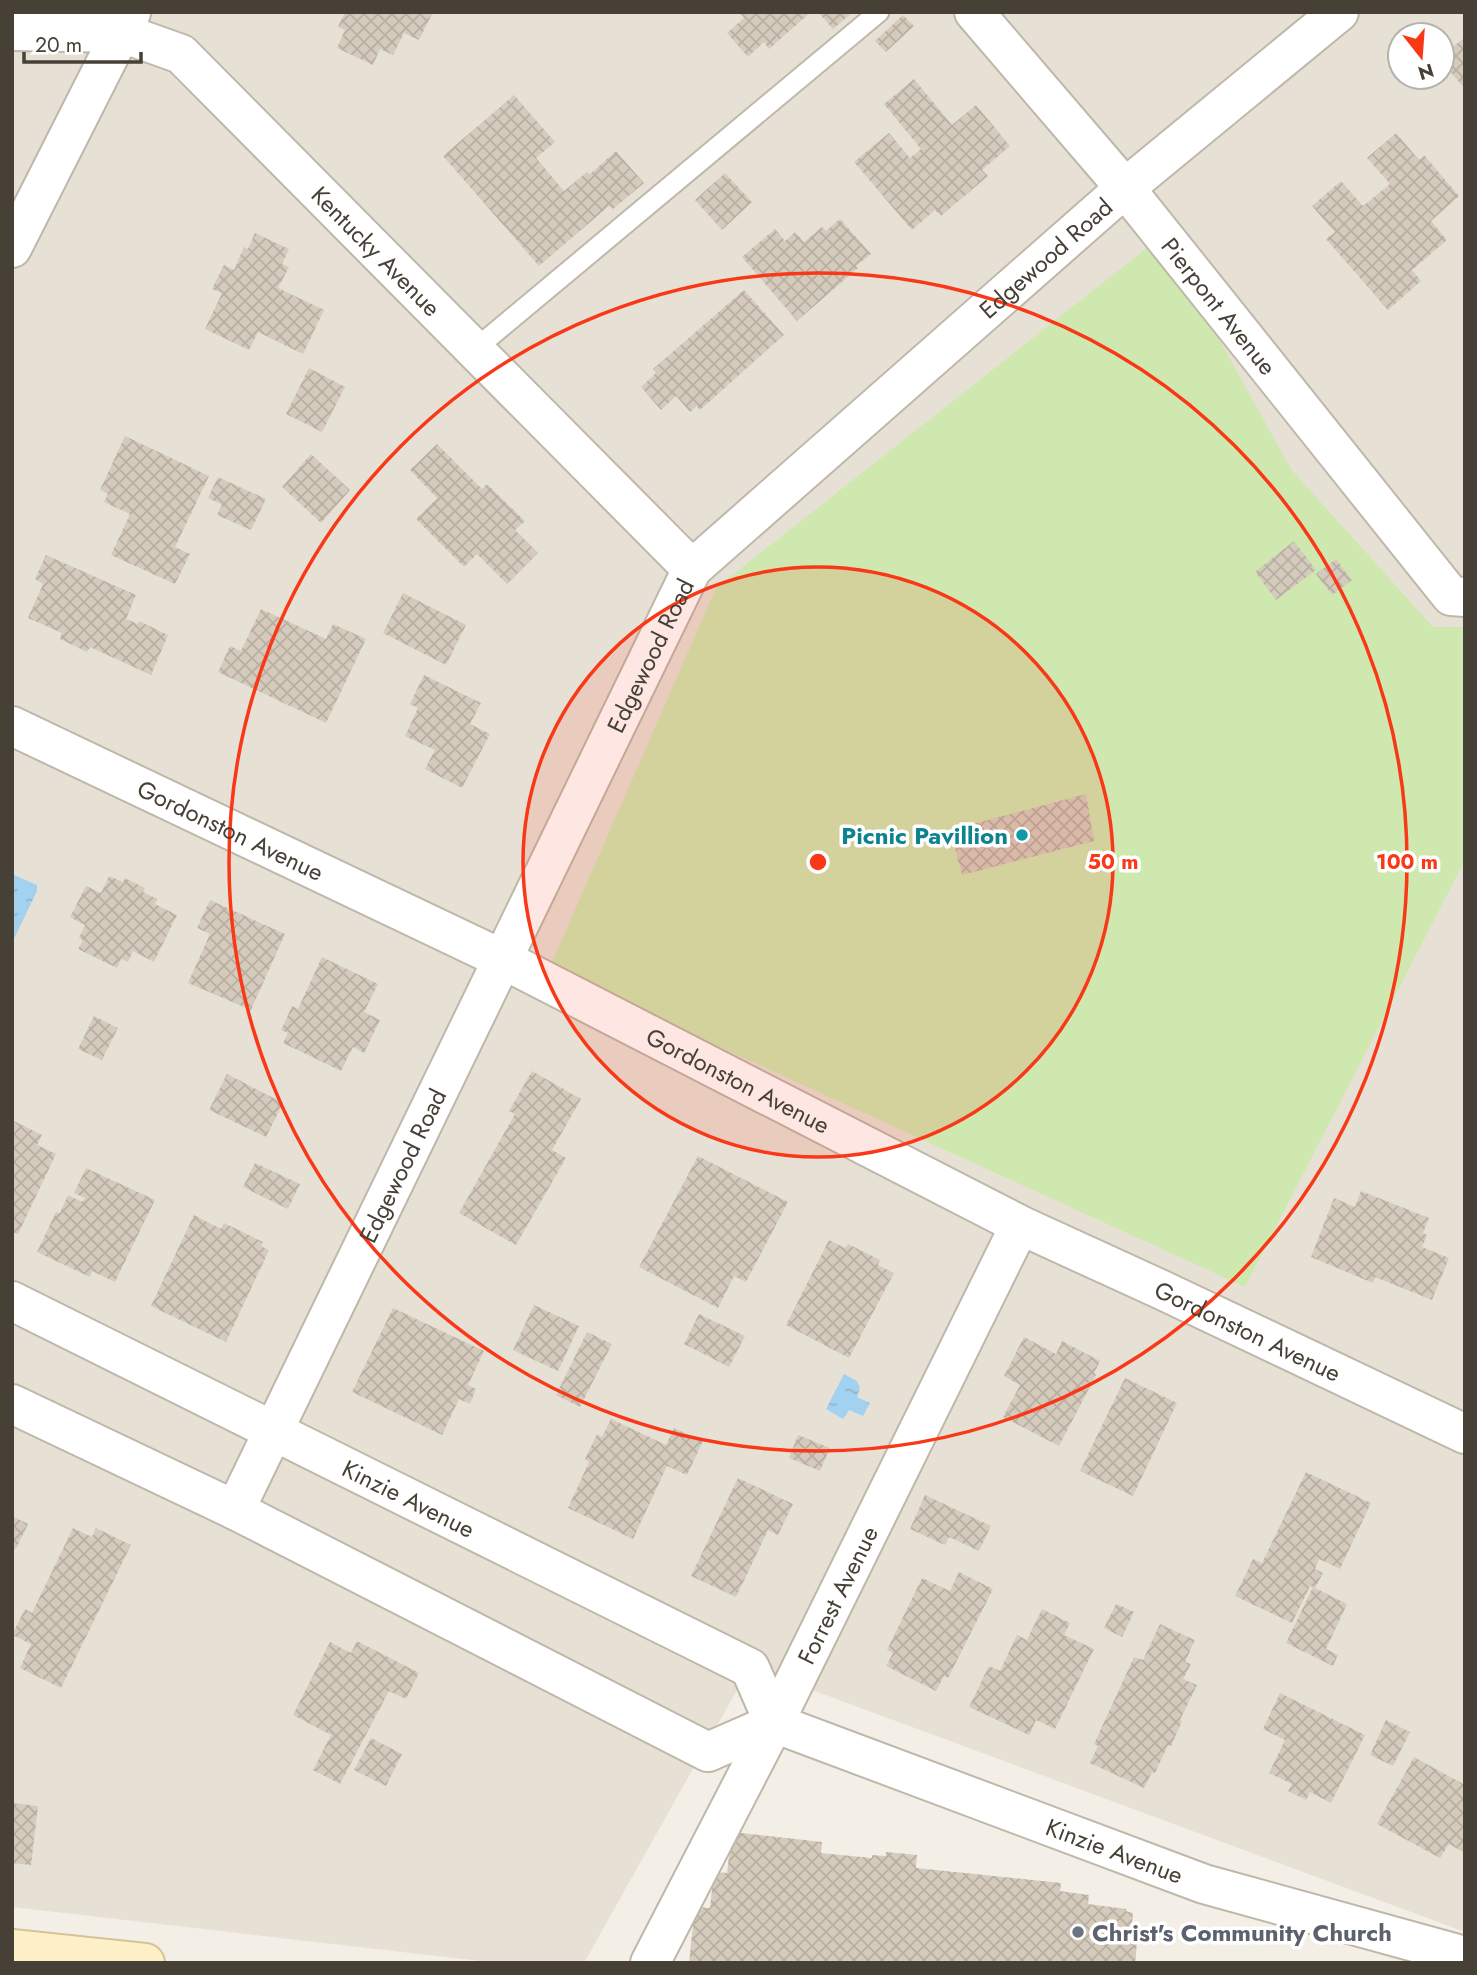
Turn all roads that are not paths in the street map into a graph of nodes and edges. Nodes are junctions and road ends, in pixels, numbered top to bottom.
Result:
1 (879, 12) edge
2 (974, 12) edge
3 (1339, 12) edge
4 (127, 23) edge
5 (12, 31) edge
6 (1125, 188) junction
7 (12, 248) edge
8 (474, 350) junction
9 (692, 569) junction
10 (1465, 597) edge
11 (12, 726) edge
12 (502, 959) junction
13 (1020, 1225) junction
14 (12, 1301) edge
15 (12, 1404) edge
16 (273, 1432) junction
17 (1465, 1434) edge
18 (235, 1510) junction
19 (774, 1723) junction
20 (12, 1949) edge
21 (1465, 1956) edge
22 (145, 1963) edge
23 (650, 1963) edge

1 - 8 lane
2 - 6 street, Pierpont Avenue
3 - 6 street, Edgewood Road
4 - 5 street, Kentucky Avenue
4 - 7 street
4 - 8 street, Kentucky Avenue
6 - 9 street, Edgewood Road
6 - 10 street, Pierpont Avenue
8 - 9 street, Kentucky Avenue
9 - 12 street, Edgewood Road
11 - 12 street, Gordonston Avenue
12 - 13 street, Gordonston Avenue
12 - 16 street, Edgewood Road
13 - 17 street, Gordonston Avenue
13 - 19 street, Forrest Avenue
14 - 16 street, Kinzie Avenue
15 - 18 street
16 - 18 street, Edgewood Road
16 - 19 street, Kinzie Avenue
18 - 19 street
19 - 21 street, Kinzie Avenue
19 - 23 street, Forrest Avenue
20 - 22 main road

